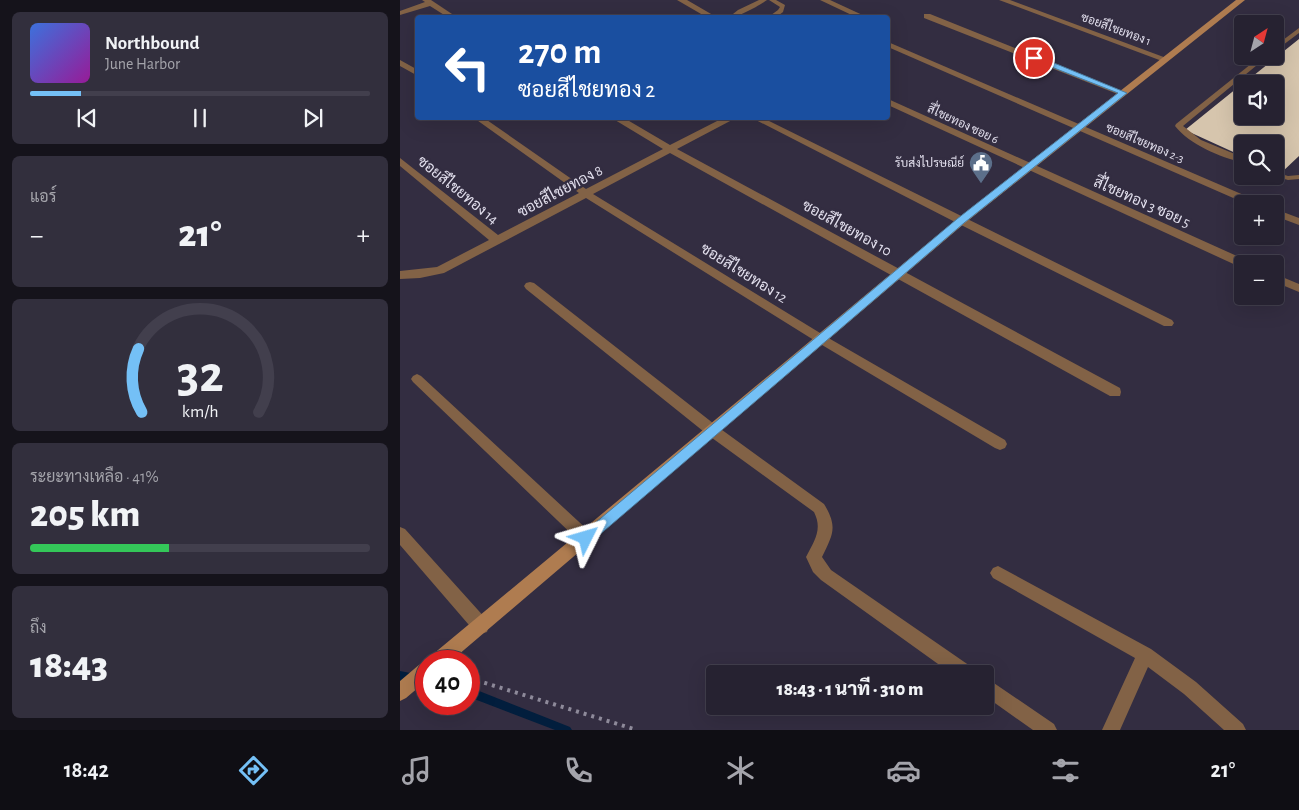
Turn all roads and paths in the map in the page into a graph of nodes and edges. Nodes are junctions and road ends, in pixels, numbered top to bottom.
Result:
1 (764, 0) edge
2 (772, 0) edge
3 (824, 0) edge
4 (1003, 0) edge
5 (1241, 0) edge
6 (428, 1) edge
7 (688, 1) edge
8 (400, 13) edge
9 (450, 15) edge
10 (710, 15) edge
11 (734, 15) edge
12 (776, 15) edge
13 (859, 15) edge
14 (927, 16) dead end
15 (1299, 30) edge
16 (1284, 42) edge
17 (890, 45) edge
18 (1166, 59) junction
19 (400, 62) edge
20 (1255, 65) edge
21 (415, 72) edge
22 (1123, 93) junction
23 (890, 103) edge
24 (482, 120) edge
25 (621, 120) edge
26 (725, 120) edge
27 (761, 120) edge
28 (1080, 128) junction
29 (671, 150) junction
30 (1234, 157) edge
31 (400, 161) edge
32 (1028, 167) junction
33 (1284, 177) edge
34 (1299, 177) edge
35 (587, 194) junction
36 (1235, 195) edge
37 (1284, 216) edge
38 (961, 221) junction
39 (1299, 222) edge
40 (498, 241) junction
41 (1234, 260) edge
42 (898, 274) junction
43 (400, 275) edge
44 (1284, 282) edge
45 (530, 286) dead end
46 (1299, 288) edge
47 (1168, 323) dead end
48 (822, 339) junction
49 (417, 379) dead end
50 (1115, 392) dead end
51 (713, 431) junction
52 (1000, 444) dead end
53 (400, 534) edge
54 (586, 538) junction
55 (998, 573) dead end
56 (481, 626) junction
57 (452, 650) edge
58 (1145, 655) junction
59 (954, 665) edge
60 (415, 679) edge
61 (480, 681) edge
62 (400, 692) edge
63 (994, 692) edge
64 (637, 730) edge
65 (1048, 730) edge
66 (1111, 730) edge
67 (1237, 730) edge

1 - 11 lane
2 - 12 lane
3 - 13 street
4 - 18 street, ซอยสีไชยทอง 1
5 - 18 street
6 - 8 street
6 - 9 street
7 - 10 street
14 - 22 street
15 - 16 lane
17 - 28 street, ซอยสีไชยทอง 2-3
18 - 22 street
19 - 21 street
20 - 30 lane
22 - 28 street
23 - 32 street, สี่ไชยทอง ซอย 6
24 - 35 street, ซอยสีไชยทอง 12
25 - 29 street, ซอยสีไชยทอง 10
26 - 29 street, ซอยสีไชยทอง 8
27 - 38 street
28 - 32 street
28 - 36 street, ซอยสีไชยทอง 2-3
29 - 35 street, ซอยสีไชยทอง 8
29 - 42 street, ซอยสีไชยทอง 10
31 - 40 street, ซอยสีไชยทอง 14
32 - 38 street
32 - 41 street, สี่ไชยทอง 3 ซอย 5
33 - 34 lane
35 - 40 street, ซอยสีไชยทอง 8
35 - 48 street, ซอยสีไชยทอง 12
37 - 39 street
38 - 42 street
38 - 47 street
40 - 43 street, ซอยสีไชยทอง 8
42 - 48 street
42 - 50 street, ซอยสีไชยทอง 10
44 - 46 street
45 - 51 street
48 - 51 street
48 - 52 street, ซอยสีไชยทอง 12
49 - 54 street
51 - 54 street
51 - 59 street
53 - 56 street
54 - 56 street
55 - 58 street
56 - 57 street
58 - 66 street
58 - 67 street
60 - 62 street
61 - 64 path
63 - 65 street

